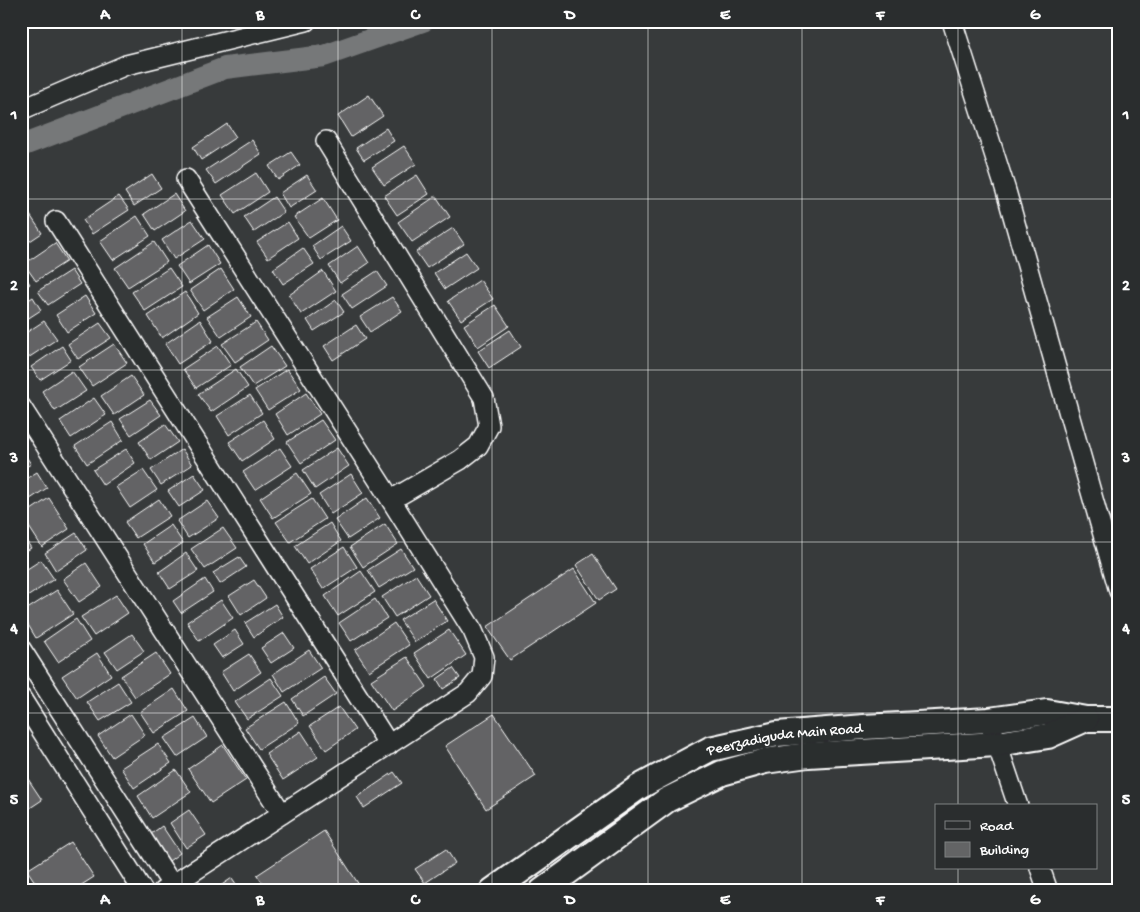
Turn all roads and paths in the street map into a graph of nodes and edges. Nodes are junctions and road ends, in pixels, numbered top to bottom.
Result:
1 (306, 21) edge
2 (952, 21) edge
3 (21, 110) edge
4 (326, 141) dead end
5 (186, 178) dead end
6 (56, 221) dead end
7 (21, 407) edge
8 (391, 500) junction
9 (1119, 591) edge
10 (21, 648) edge
11 (21, 698) edge
12 (1086, 719) junction
13 (1119, 719) edge
14 (989, 720) junction
15 (997, 744) junction
16 (389, 745) junction
17 (1017, 804) edge
18 (282, 814) junction
19 (1041, 870) edge
20 (170, 889) edge
21 (143, 891) edge
22 (492, 891) edge
23 (542, 891) edge
24 (1048, 891) edge

1 - 3 street
2 - 9 street
4 - 8 street
5 - 8 street
6 - 16 street
7 - 18 street
8 - 16 street
10 - 20 street
11 - 21 street
12 - 13 street, Peerzadiguda Main Road
12 - 14 street, Peerzadiguda Main Road
12 - 15 street
14 - 15 street
14 - 22 street, Peerzadiguda Main Road
15 - 17 street
15 - 23 street
16 - 18 street
18 - 20 street
19 - 24 street

